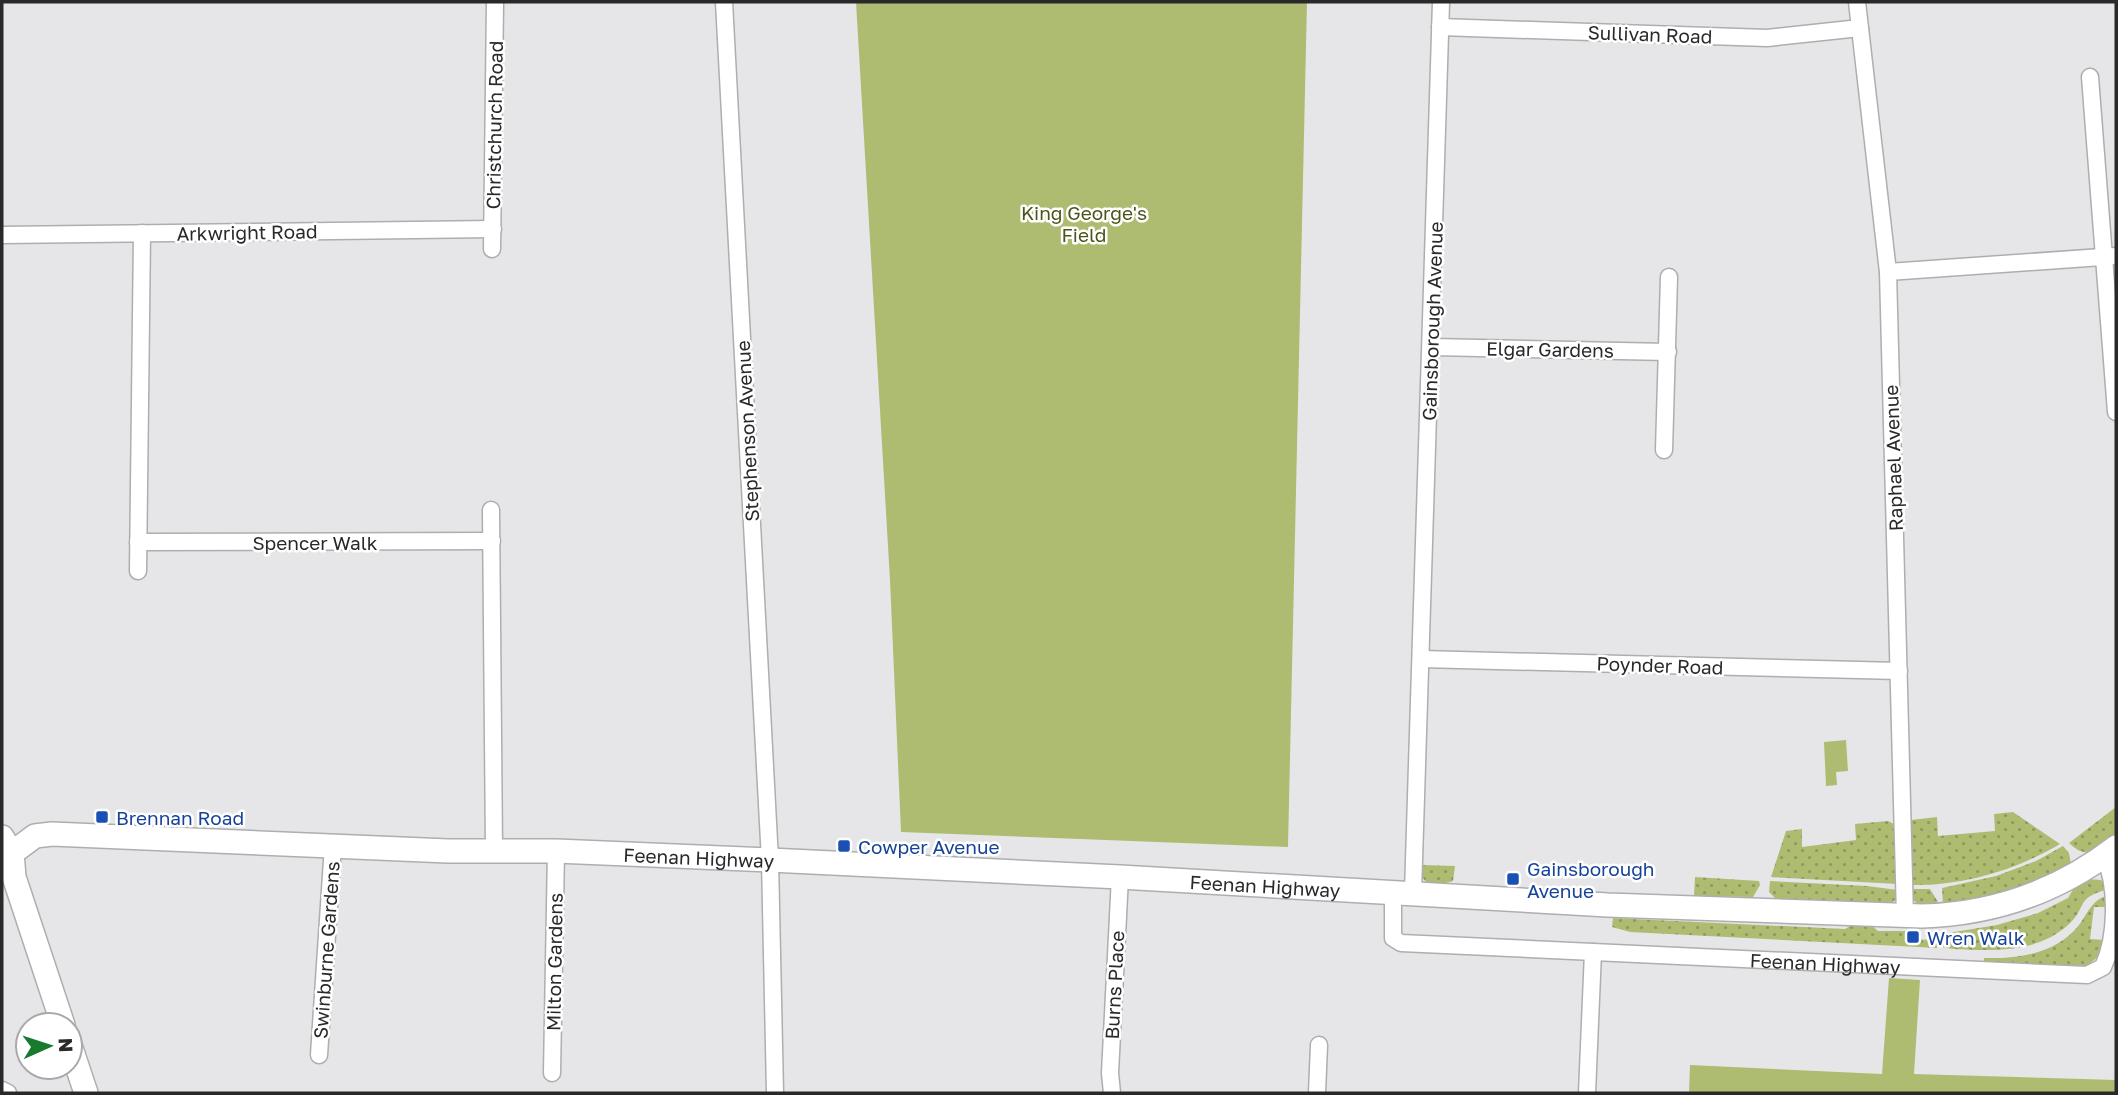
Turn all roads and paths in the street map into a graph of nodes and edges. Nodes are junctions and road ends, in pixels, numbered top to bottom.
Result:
1 (495, 2) edge
2 (724, 2) edge
3 (1441, 2) edge
4 (1857, 2) edge
5 (1440, 27) junction
6 (1860, 28) junction
7 (2090, 77) dead end
8 (493, 229) junction
9 (142, 233) junction
10 (2, 235) edge
11 (492, 249) dead end
12 (2110, 257) edge
13 (1888, 272) junction
14 (1669, 276) dead end
15 (1432, 347) junction
16 (1668, 352) junction
17 (2116, 412) edge
18 (1664, 450) dead end
19 (491, 510) dead end
20 (492, 541) junction
21 (138, 542) junction
22 (138, 570) dead end
23 (1421, 659) junction
24 (1899, 671) junction
25 (7, 845) edge
26 (333, 845) junction
27 (494, 850) junction
28 (556, 851) junction
29 (2110, 852) edge
30 (770, 860) junction
31 (1119, 877) junction
32 (1403, 892) junction
33 (1905, 916) junction
34 (1593, 952) junction
35 (59, 1011) edge
36 (1319, 1045) dead end
37 (319, 1055) dead end
38 (552, 1073) dead end
39 (2, 1090) edge
40 (8, 1093) edge
41 (775, 1093) edge
42 (1112, 1093) edge
43 (1317, 1093) edge
44 (1587, 1093) edge

1 - 8 street, Christchurch Road
2 - 30 street, Stephenson Avenue
3 - 5 street, Gainsborough Avenue
4 - 6 street, Raphael Avenue
5 - 6 street, Sullivan Road
5 - 15 street, Gainsborough Avenue
6 - 13 street, Raphael Avenue
7 - 12 street
8 - 9 street, Arkwright Road
8 - 11 street, Christchurch Road
9 - 10 street, Arkwright Road
9 - 21 street
12 - 13 street
12 - 17 street
13 - 24 street, Raphael Avenue
14 - 16 street
15 - 16 street, Elgar Gardens
15 - 23 street, Gainsborough Avenue
16 - 18 street
19 - 20 street
20 - 21 street, Spencer Walk
20 - 27 street
21 - 22 street
23 - 24 street, Poynder Road
23 - 32 street, Gainsborough Avenue
24 - 33 street, Raphael Avenue
25 - 26 street, Feenan Highway
25 - 35 street
26 - 27 street, Feenan Highway
26 - 37 street, Swinburne Gardens
27 - 28 street, Feenan Highway
28 - 30 street, Feenan Highway
28 - 38 street, Milton Gardens
29 - 33 street, Feenan Highway
29 - 34 street, Feenan Highway
30 - 31 street, Feenan Highway
30 - 41 street
31 - 32 street, Feenan Highway
31 - 42 street, Burns Place
32 - 33 street, Feenan Highway
32 - 34 street, Feenan Highway
34 - 44 street
36 - 43 street
39 - 40 street

